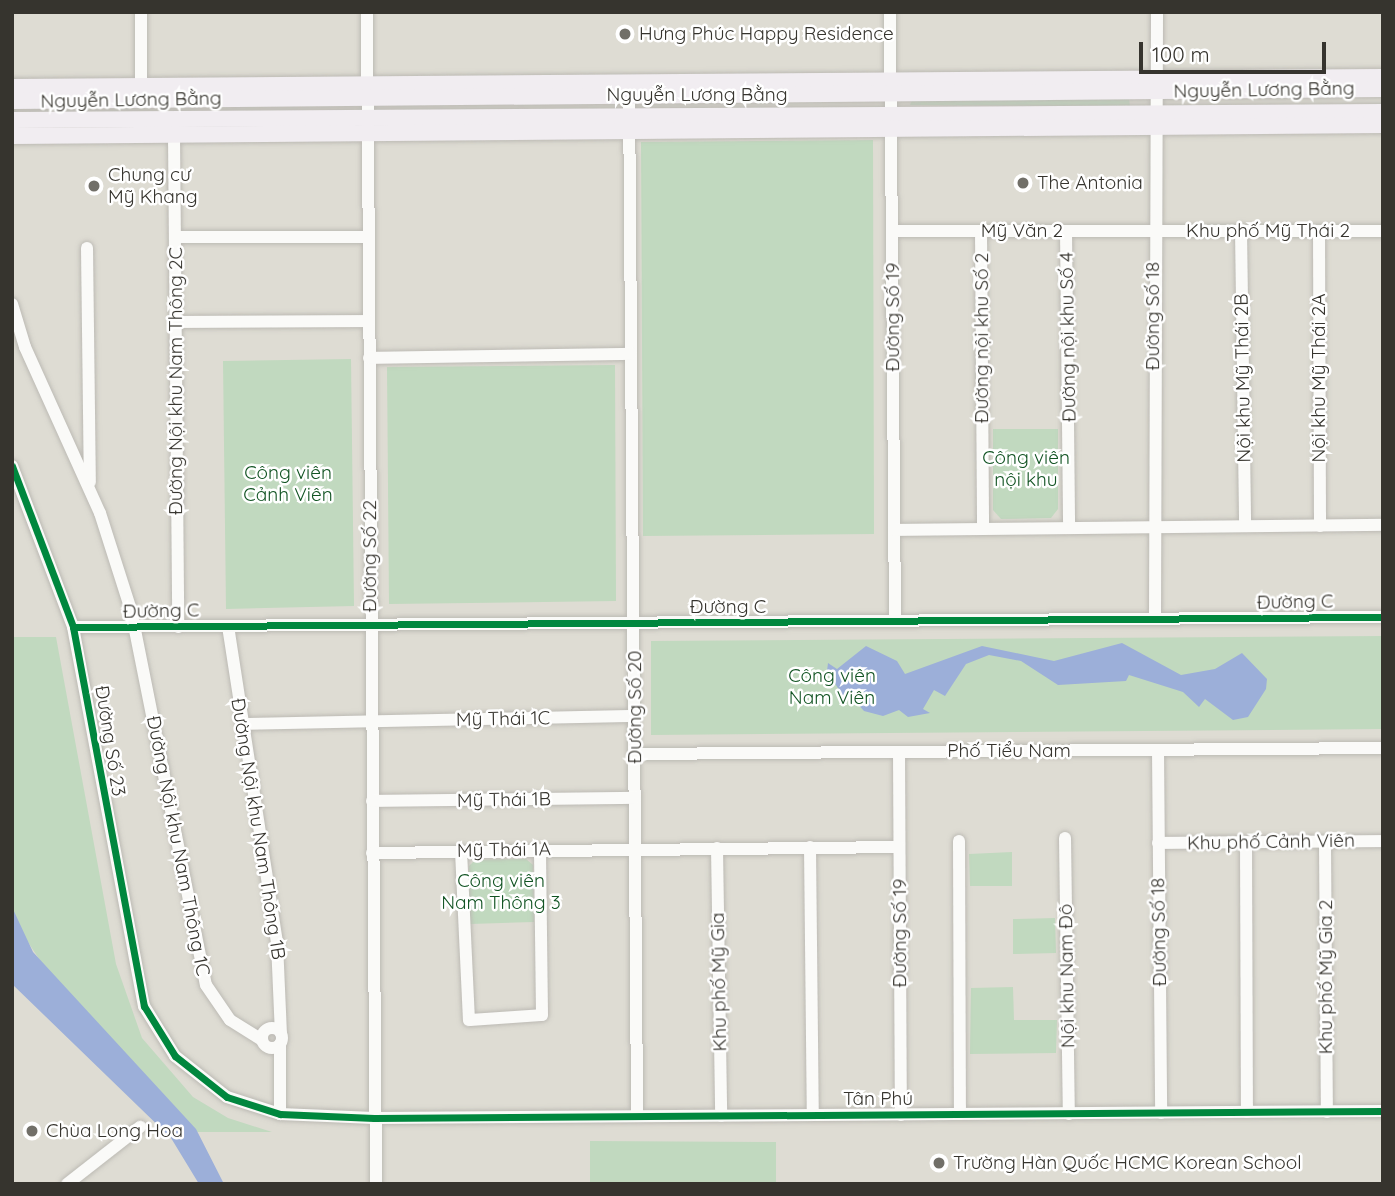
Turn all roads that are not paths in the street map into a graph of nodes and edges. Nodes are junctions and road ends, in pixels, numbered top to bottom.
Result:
1 (141, 12) edge
2 (367, 12) edge
3 (890, 12) edge
4 (1157, 12) edge
5 (1383, 77) edge
6 (1155, 85) junction
7 (12, 87) edge
8 (891, 87) junction
9 (629, 89) junction
10 (1383, 89) edge
11 (367, 91) junction
12 (141, 93) junction
13 (12, 101) edge
14 (1383, 113) edge
15 (12, 120) edge
16 (1153, 120) junction
17 (891, 122) junction
18 (629, 124) junction
19 (1383, 125) edge
20 (368, 126) junction
21 (174, 135) junction
22 (12, 136) edge
23 (1153, 230) junction
24 (1241, 230) junction
25 (981, 231) junction
26 (1066, 231) junction
27 (1319, 231) junction
28 (1383, 231) edge
29 (892, 232) junction
30 (175, 237) junction
31 (368, 237) junction
32 (87, 248) dead end
33 (12, 304) edge
34 (369, 321) junction
35 (176, 322) junction
36 (631, 355) junction
37 (369, 358) junction
38 (12, 466) edge
39 (90, 489) junction
40 (1383, 525) edge
41 (1245, 526) junction
42 (1320, 526) junction
43 (1155, 527) junction
44 (1069, 528) junction
45 (983, 529) junction
46 (894, 530) junction
47 (1383, 617) edge
48 (1155, 619) junction
49 (895, 621) junction
50 (634, 623) junction
51 (371, 625) junction
52 (178, 626) junction
53 (228, 626) junction
54 (73, 627) junction
55 (135, 627) junction
56 (635, 716) junction
57 (372, 722) junction
58 (242, 724) junction
59 (1383, 748) edge
60 (1158, 750) junction
61 (899, 752) junction
62 (635, 754) junction
63 (635, 798) junction
64 (372, 801) junction
65 (1065, 838) dead end
66 (959, 841) dead end
67 (1383, 841) edge
68 (1246, 842) junction
69 (1325, 842) junction
70 (1158, 843) junction
71 (810, 847) junction
72 (900, 847) junction
73 (717, 848) junction
74 (635, 849) junction
75 (540, 850) junction
76 (461, 851) junction
77 (372, 853) junction
78 (281, 1039) junction
79 (1383, 1111) edge
80 (1247, 1112) junction
81 (1327, 1112) junction
82 (1161, 1113) junction
83 (279, 1114) junction
84 (960, 1114) junction
85 (1069, 1114) junction
86 (813, 1115) junction
87 (901, 1115) junction
88 (637, 1116) junction
89 (721, 1116) junction
90 (374, 1118) junction
91 (140, 1127) dead end
92 (67, 1184) edge
93 (376, 1184) edge

1 - 12 street
2 - 11 street, Đường Số 22
3 - 8 street, Đường Số 19
4 - 6 street, Đường Số 18
5 - 6 main road, Nguyễn Lương Bằng
6 - 8 main road, Nguyễn Lương Bằng
6 - 10 main road, Nguyễn Lương Bằng
6 - 16 street, Đường Số 18
7 - 12 main road, Nguyễn Lương Bằng
8 - 9 main road, Nguyễn Lương Bằng
8 - 17 street, Đường Số 19
9 - 11 main road, Nguyễn Lương Bằng
9 - 18 street, Đường Số 20
11 - 12 main road, Nguyễn Lương Bằng
11 - 20 street, Đường Số 22
12 - 13 main road, Nguyễn Lương Bằng
14 - 16 main road, Nguyễn Lương Bằng
15 - 20 main road, Nguyễn Lương Bằng
16 - 17 main road, Nguyễn Lương Bằng
16 - 19 main road, Nguyễn Lương Bằng
16 - 23 street, Đường Số 18
17 - 18 main road, Nguyễn Lương Bằng
17 - 29 street, Đường Số 19
18 - 20 main road, Nguyễn Lương Bằng
18 - 36 street, Đường Số 20
20 - 21 main road, Nguyễn Lương Bằng
20 - 31 street, Đường Số 22
21 - 22 main road, Nguyễn Lương Bằng
21 - 30 street, Đường Nội khu Nam Thông 2C
23 - 24 street, Khu phố Mỹ Thái 2
23 - 26 street, Mỹ Văn 2
23 - 43 street, Đường Số 18
24 - 27 street, Khu phố Mỹ Thái 2
24 - 41 street, Nội khu Mỹ Thái 2B
25 - 26 street, Mỹ Văn 2
25 - 29 street, Mỹ Văn 2
25 - 45 street, Đường nội khu Số 2
26 - 44 street, Đường nội khu Số 4
27 - 28 street, Khu phố Mỹ Thái 2
27 - 42 street, Nội khu Mỹ Thái 2A
29 - 46 street, Đường Số 19
30 - 31 street
30 - 35 street, Đường Nội khu Nam Thông 2C
31 - 34 street, Đường Số 22
32 - 39 street
33 - 39 street
34 - 35 street
34 - 37 street, Đường Số 22
35 - 52 street, Đường Nội khu Nam Thông 2C
36 - 37 street
36 - 50 street, Đường Số 20
37 - 51 street, Đường Số 22
38 - 54 street, Đường Số 23
39 - 55 street, Đường Nội khu Nam Thông 1C
40 - 42 street
41 - 42 street
41 - 43 street
43 - 44 street
43 - 48 street, Đường Số 18
44 - 45 street
45 - 46 street
46 - 49 street, Đường Số 19
47 - 48 street, Đường C
48 - 49 street, Đường C
49 - 50 street, Đường C
50 - 51 street, Đường C
50 - 56 street, Đường Số 20
51 - 53 street, Đường C
51 - 57 street, Đường Số 22
52 - 53 street, Đường C
52 - 55 street, Đường C
53 - 58 street, Đường Nội khu Nam Thông 1B
54 - 55 street, Đường C
54 - 83 street, Đường Số 23
55 - 78 street, Đường Nội khu Nam Thông 1C
56 - 57 street, Mỹ Thái 1C
56 - 62 street, Đường Số 20
57 - 58 street, Mỹ Thái 1C
57 - 64 street, Đường Số 22
58 - 78 street, Đường Nội khu Nam Thông 1B
59 - 60 street, Phố Tiểu Nam
60 - 61 street, Phố Tiểu Nam
60 - 70 street, Đường Số 18
61 - 62 street, Phố Tiểu Nam
61 - 72 street, Đường Số 19
62 - 63 street, Đường Số 20
63 - 64 street, Mỹ Thái 1B
63 - 74 street, Đường Số 20
64 - 77 street, Đường Số 22
65 - 85 street, Nội khu Nam Đô
66 - 84 street
67 - 69 street, Khu phố Cảnh Viên
68 - 69 street, Khu phố Cảnh Viên
68 - 70 street, Khu phố Cảnh Viên
68 - 80 street
69 - 81 street, Khu phố Mỹ Gia 2
70 - 82 street, Đường Số 18
71 - 72 street
71 - 73 street
71 - 86 street
72 - 87 street, Đường Số 19
73 - 74 street
73 - 89 street, Khu phố Mỹ Gia
74 - 75 street, Mỹ Thái 1A
74 - 88 street, Đường Số 20
75 - 76 street, Mỹ Thái 1A
75 - 76 street
76 - 77 street, Mỹ Thái 1A
77 - 90 street, Đường Số 22
78 - 83 street, Đường Nội khu Nam Thông 1B
79 - 81 street, Tân Phú
80 - 81 street, Tân Phú
80 - 82 street, Tân Phú
82 - 85 street, Tân Phú
83 - 90 street, Đường Số 23
84 - 85 street, Tân Phú
84 - 87 street, Tân Phú
86 - 87 street, Tân Phú
86 - 89 street, Tân Phú
88 - 89 street, Tân Phú
88 - 90 street, Tân Phú
90 - 93 street, Đường Số 22
91 - 92 street

